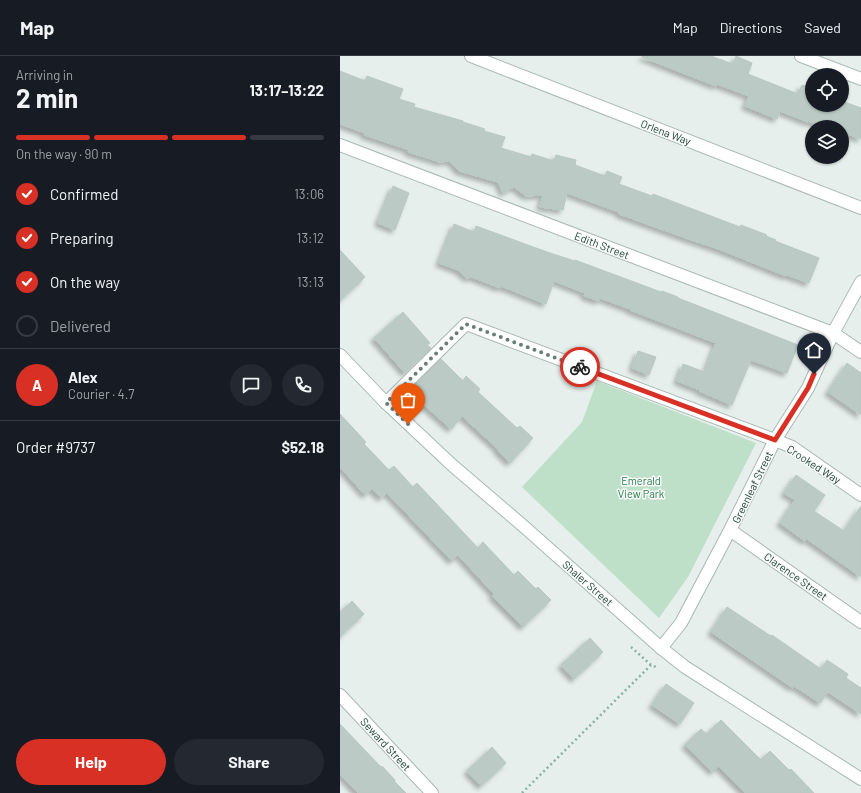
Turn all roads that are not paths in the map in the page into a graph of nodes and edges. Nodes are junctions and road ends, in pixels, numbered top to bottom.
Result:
1 (471, 56) edge
2 (800, 56) edge
3 (861, 79) edge
4 (340, 145) edge
5 (861, 208) edge
6 (861, 282) edge
7 (833, 333) junction
8 (861, 352) edge
9 (340, 355) edge
10 (386, 403) junction
11 (775, 440) junction
12 (861, 495) edge
13 (730, 530) junction
14 (861, 622) edge
15 (661, 648) junction
16 (340, 695) edge
17 (861, 779) edge
18 (432, 793) edge

1 - 5 street, Orlena Way
2 - 3 street
4 - 7 street, Edith Street
6 - 7 street, Greenleaf Street
7 - 8 street, Edith Street
7 - 11 street, Greenleaf Street
9 - 10 street, Shaler Street
10 - 11 street, Crooked Way
10 - 15 street, Shaler Street
11 - 12 street, Crooked Way
11 - 13 street, Greenleaf Street
13 - 14 street, Clarence Street
13 - 15 street, Greenleaf Street
15 - 17 street, Shaler Street
16 - 18 street, Seward Street

